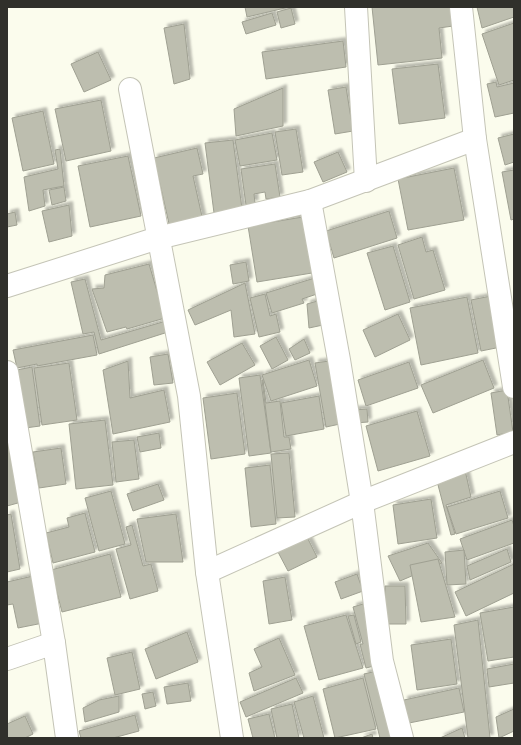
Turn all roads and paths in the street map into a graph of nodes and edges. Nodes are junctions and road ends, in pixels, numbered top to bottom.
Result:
1 (356, 7) edge
2 (461, 7) edge
3 (130, 89) dead end
4 (475, 140) junction
5 (366, 181) junction
6 (310, 201) junction
7 (158, 238) junction
8 (7, 286) edge
9 (7, 372) edge
10 (514, 387) edge
11 (514, 442) edge
12 (362, 502) junction
13 (207, 572) junction
14 (54, 643) junction
15 (7, 659) edge
16 (67, 738) edge
17 (232, 738) edge
18 (402, 738) edge

1 - 5 street
2 - 4 street
3 - 7 street
4 - 5 street
4 - 10 street
5 - 6 street
6 - 7 street
6 - 12 street
7 - 8 street
7 - 13 street
9 - 14 street
11 - 12 street
12 - 13 street
12 - 18 street
13 - 17 street
14 - 15 street
14 - 16 street

